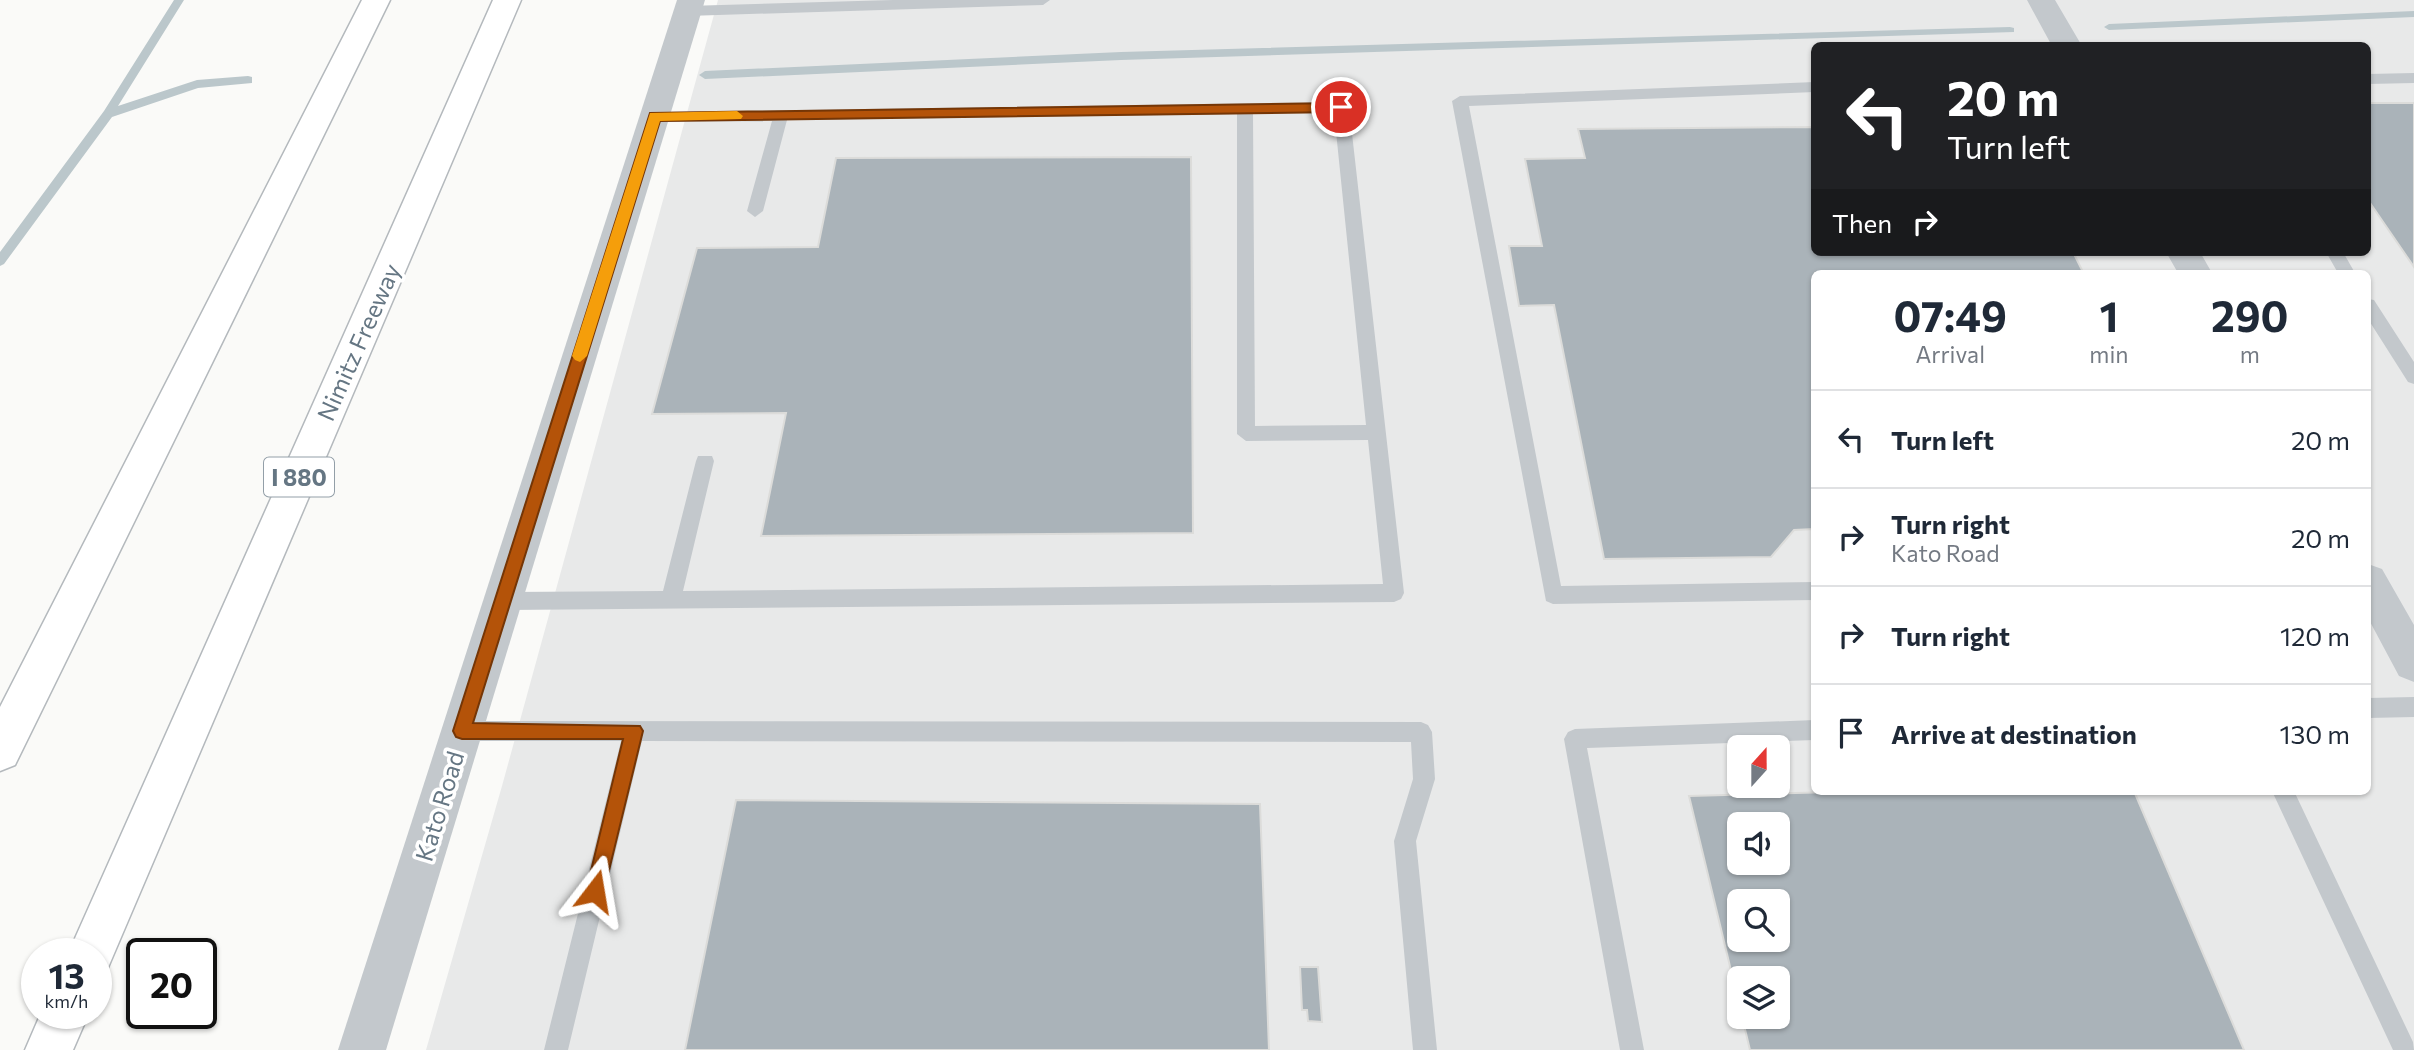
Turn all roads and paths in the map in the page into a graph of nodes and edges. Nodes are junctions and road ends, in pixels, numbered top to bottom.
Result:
1 (376, 0) edge
2 (507, 0) edge
3 (1042, 0) edge
4 (2041, 0) edge
5 (803, 4) edge
6 (689, 6) edge
7 (2065, 42) edge
8 (2414, 78) edge
9 (2371, 79) edge
10 (1811, 87) edge
11 (1245, 109) junction
12 (781, 115) junction
13 (655, 117) junction
14 (755, 211) dead end
15 (2371, 310) edge
16 (2414, 377) edge
17 (1376, 432) junction
18 (705, 461) dead end
19 (2371, 587) edge
20 (1811, 591) edge
21 (671, 600) junction
22 (503, 601) junction
23 (2414, 663) edge
24 (2414, 706) edge
25 (2371, 708) edge
26 (1811, 730) edge
27 (462, 731) junction
28 (634, 731) junction
29 (0, 751) edge
30 (2285, 795) edge
31 (98, 938) edge
32 (58, 1029) edge
33 (49, 1050) edge
34 (362, 1050) edge
35 (556, 1050) edge
36 (1425, 1050) edge
37 (1632, 1050) edge
38 (2405, 1050) edge

1 - 29 highway
2 - 31 highway, Nimitz Freeway / I 880
3 - 5 lane
4 - 7 street
5 - 6 lane
6 - 13 street, Kato Road
8 - 9 lane
10 - 20 lane
11 - 12 lane
11 - 17 lane
11 - 17 lane
12 - 13 lane
12 - 14 lane
13 - 22 street, Kato Road
15 - 16 lane
17 - 21 lane
18 - 21 lane
19 - 23 street
21 - 22 lane
22 - 27 street, Kato Road
24 - 25 lane
26 - 37 lane
27 - 28 lane
27 - 34 street, Kato Road
28 - 35 lane
28 - 36 lane
30 - 38 lane
32 - 33 highway

